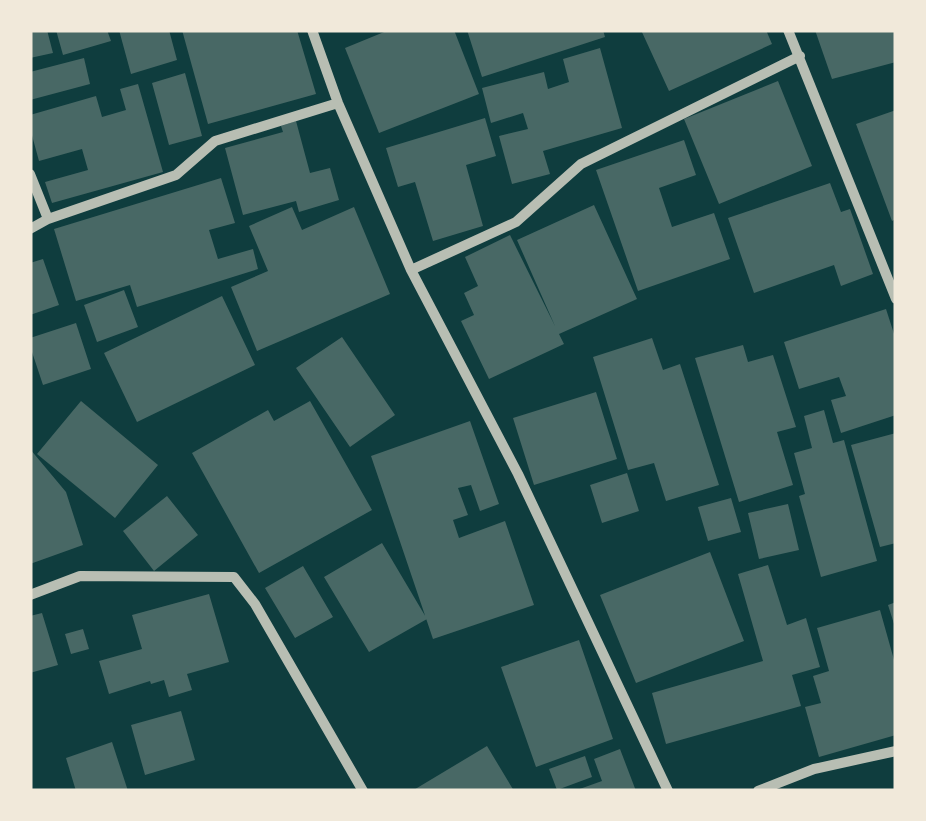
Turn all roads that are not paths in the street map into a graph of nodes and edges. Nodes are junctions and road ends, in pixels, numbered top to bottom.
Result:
1 (312, 30) edge
2 (788, 30) edge
3 (800, 56) junction
4 (338, 103) junction
5 (30, 174) edge
6 (48, 219) junction
7 (30, 229) edge
8 (411, 270) junction
9 (896, 299) edge
10 (30, 595) edge
11 (896, 751) edge
12 (363, 791) edge
13 (668, 791) edge
14 (758, 791) edge

1 - 4 street
2 - 3 street
3 - 8 street
3 - 9 street
4 - 6 street
4 - 8 street
5 - 6 street
6 - 7 street
8 - 13 street
10 - 12 street
11 - 14 street

